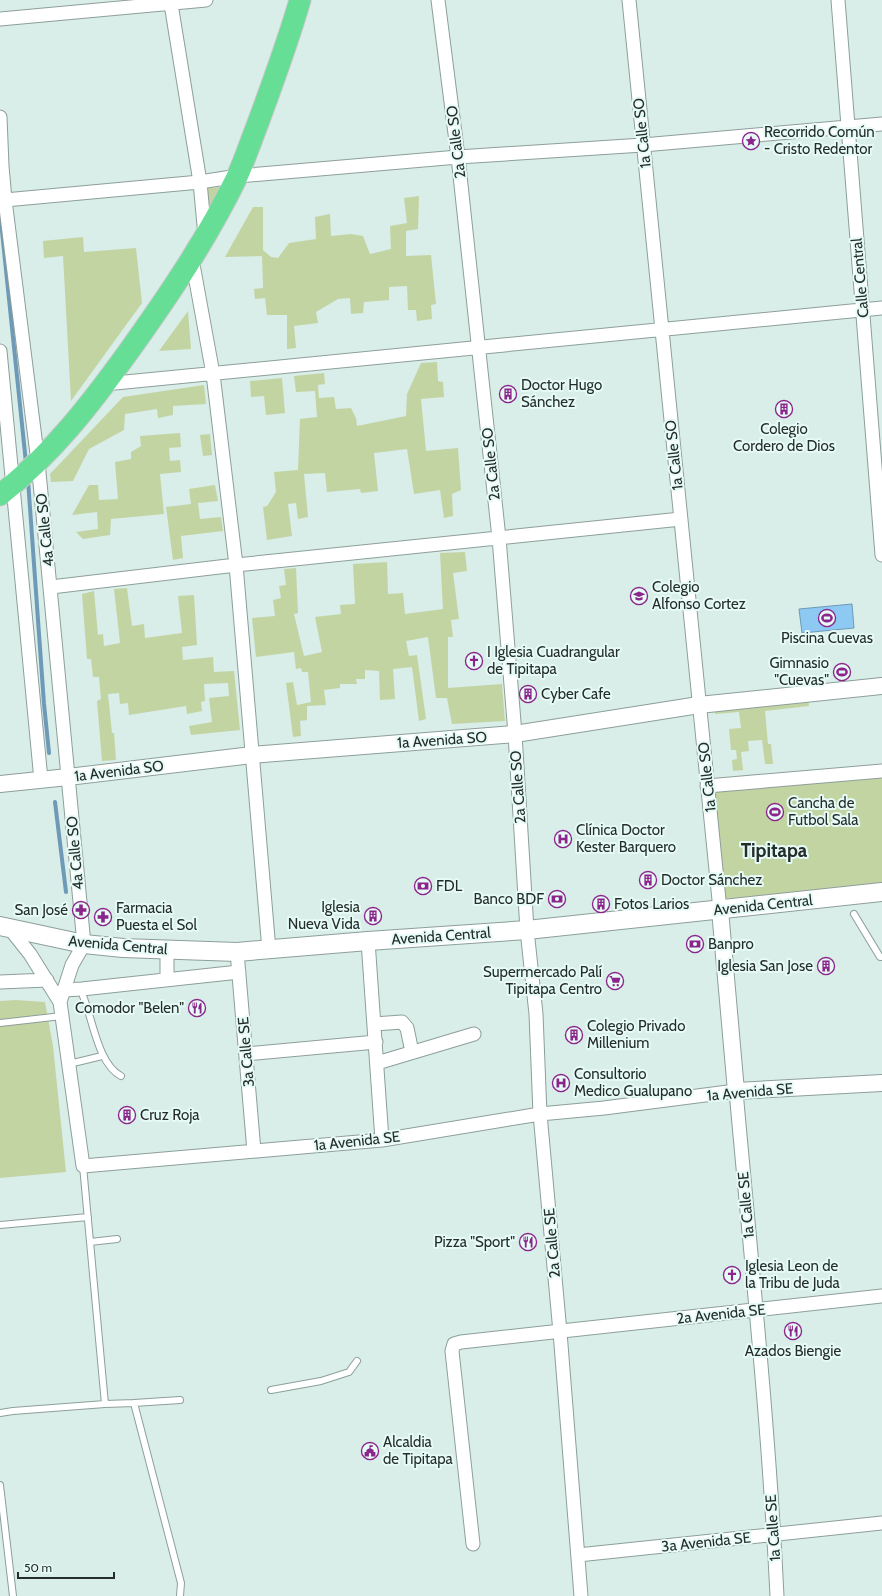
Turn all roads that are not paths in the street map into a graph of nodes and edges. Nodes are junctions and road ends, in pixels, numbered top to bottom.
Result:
1 (206, 0) edge
2 (300, 0) edge
3 (438, 0) edge
4 (629, 0) edge
5 (838, 0) edge
6 (170, 4) junction
7 (0, 19) edge
8 (0, 117) edge
9 (882, 124) edge
10 (848, 127) junction
11 (643, 144) junction
12 (458, 157) junction
13 (238, 176) junction
14 (200, 182) junction
15 (6, 200) junction
16 (205, 237) junction
17 (192, 259) junction
18 (882, 308) edge
19 (862, 310) junction
20 (662, 329) junction
21 (478, 347) junction
22 (0, 351) edge
23 (212, 374) junction
24 (105, 384) junction
25 (2, 392) edge
26 (21, 477) edge
27 (681, 519) junction
28 (500, 538) junction
29 (882, 555) edge
30 (236, 565) junction
31 (51, 587) junction
32 (882, 686) edge
33 (699, 705) junction
34 (515, 734) junction
35 (252, 755) junction
36 (882, 771) edge
37 (68, 777) junction
38 (40, 780) junction
39 (0, 784) edge
40 (707, 786) junction
41 (882, 892) edge
42 (720, 910) junction
43 (854, 914) dead end
44 (6, 928) edge
45 (527, 930) junction
46 (368, 941) junction
47 (84, 944) junction
48 (166, 950) junction
49 (269, 950) junction
50 (237, 952) junction
51 (882, 957) edge
52 (239, 972) junction
53 (167, 979) junction
54 (47, 980) junction
55 (0, 982) edge
56 (82, 989) junction
57 (62, 996) junction
58 (62, 1016) junction
59 (0, 1023) edge
60 (374, 1024) junction
61 (474, 1034) dead end
62 (376, 1042) junction
63 (412, 1052) junction
64 (246, 1054) junction
65 (102, 1056) junction
66 (377, 1063) junction
67 (69, 1064) junction
68 (121, 1076) dead end
69 (882, 1083) edge
70 (736, 1091) junction
71 (540, 1114) junction
72 (382, 1140) junction
73 (254, 1151) junction
74 (83, 1166) junction
75 (88, 1217) junction
76 (0, 1225) edge
77 (118, 1239) dead end
78 (90, 1242) junction
79 (882, 1296) edge
80 (756, 1310) junction
81 (560, 1332) junction
82 (357, 1361) dead end
83 (272, 1390) dead end
84 (180, 1400) dead end
85 (134, 1403) junction
86 (105, 1404) junction
87 (0, 1413) edge
88 (0, 1485) edge
89 (882, 1523) edge
90 (774, 1535) junction
91 (473, 1544) dead end
92 (578, 1555) junction
93 (13, 1596) edge
94 (180, 1596) edge
95 (581, 1596) edge
96 (777, 1596) edge

1 - 6 street
2 - 13 highway
3 - 12 street, 2a Calle SO
4 - 11 street, 1a Calle SO
5 - 10 street, Calle Central
6 - 7 street
6 - 14 street
8 - 15 street, 4a Calle SO
9 - 10 street
10 - 11 street
10 - 19 street, Calle Central
11 - 12 street
11 - 20 street, 1a Calle SO
12 - 13 street
12 - 21 street, 2a Calle SO
13 - 14 street
13 - 16 highway
14 - 15 street
14 - 16 street
15 - 26 street, 4a Calle SO
16 - 17 highway
17 - 23 street
17 - 24 highway
18 - 19 street
19 - 20 street
19 - 29 street, Calle Central
20 - 21 street
20 - 27 street, 1a Calle SO
21 - 23 street
21 - 28 street, 2a Calle SO
22 - 25 street
23 - 24 street
23 - 30 street
24 - 26 highway
25 - 26 street
26 - 31 street, 4a Calle SO
26 - 38 street
27 - 28 street
27 - 33 street, 1a Calle SO
28 - 30 street
28 - 34 street, 2a Calle SO
30 - 31 street
30 - 35 street
31 - 37 street, 4a Calle SO
32 - 33 street, 1a Avenida SO
33 - 34 street, 1a Avenida SO
33 - 40 street, 1a Calle SO
34 - 35 street, 1a Avenida SO
34 - 45 street, 2a Calle SO
35 - 37 street, 1a Avenida SO
35 - 49 street
36 - 40 street
37 - 38 street, 1a Avenida SO
37 - 47 street, 4a Calle SO
38 - 39 street, 1a Avenida SO
40 - 42 street, 1a Calle SO
41 - 42 main road, Avenida Central
42 - 45 main road, Avenida Central
42 - 70 street, 1a Calle SE
43 - 51 lane
44 - 47 main road, Avenida Central
44 - 54 street
45 - 46 main road, Avenida Central
45 - 71 street, 2a Calle SE
46 - 49 main road, Avenida Central
46 - 60 street
47 - 48 main road, Avenida Central
47 - 57 street
48 - 50 main road, Avenida Central
48 - 53 street
49 - 50 main road, Avenida Central
50 - 52 street, 3a Calle SE
52 - 53 street
52 - 64 street, 3a Calle SE
53 - 56 street
54 - 55 street
54 - 57 street
56 - 57 street
56 - 65 lane
57 - 58 street
58 - 59 lane
58 - 67 street
60 - 62 street
60 - 63 street
61 - 63 street
62 - 64 street
62 - 66 street
63 - 66 street
64 - 73 street, 3a Calle SE
65 - 67 lane
65 - 68 lane
66 - 72 street
67 - 74 street
69 - 70 street, 1a Avenida SE
70 - 71 street, 1a Avenida SE
70 - 80 street, 1a Calle SE
71 - 72 street, 1a Avenida SE
71 - 81 street, 2a Calle SE
72 - 73 street, 1a Avenida SE
73 - 74 street, 1a Avenida SE
74 - 75 lane
75 - 76 lane
75 - 78 lane
77 - 78 lane
78 - 86 lane
79 - 80 street, 2a Avenida SE
80 - 81 street, 2a Avenida SE
80 - 90 street, 1a Calle SE
81 - 91 street, 2a Avenida SE
81 - 92 street, 2a Calle SE
82 - 83 lane
84 - 85 lane
85 - 86 lane
85 - 94 lane
86 - 87 lane
88 - 93 lane
89 - 90 street, 3a Avenida SE
90 - 92 street, 3a Avenida SE
90 - 96 street, 1a Calle SE
92 - 95 street, 2a Calle SE

